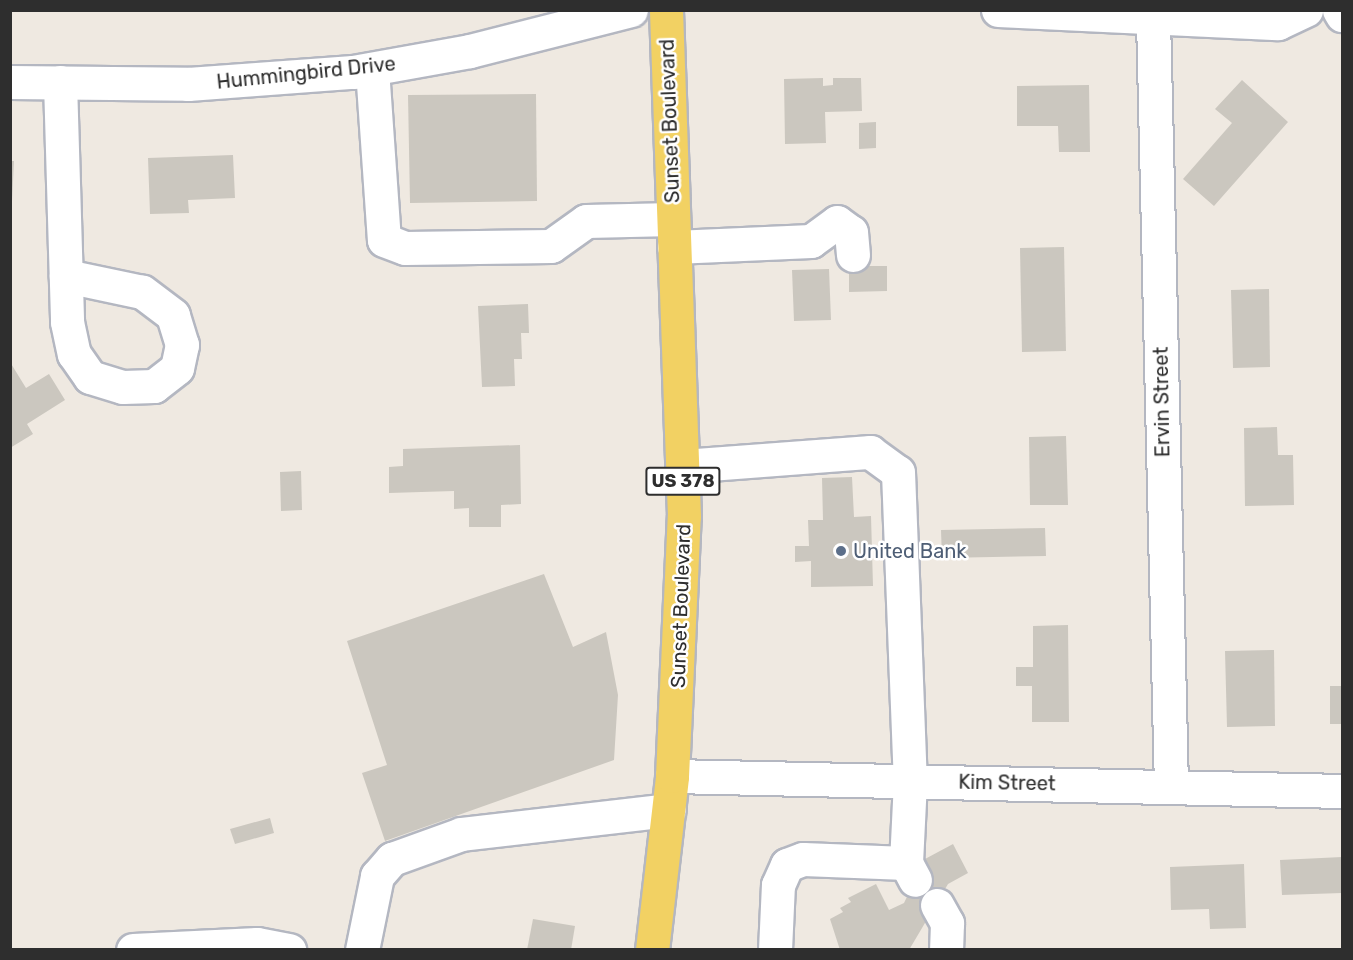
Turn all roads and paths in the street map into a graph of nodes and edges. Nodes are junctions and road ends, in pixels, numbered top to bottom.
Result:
1 (631, 10) edge
2 (666, 10) edge
3 (998, 10) edge
4 (1306, 10) edge
5 (1339, 10) edge
6 (1342, 15) edge
7 (1153, 18) junction
8 (550, 21) edge
9 (372, 69) junction
10 (10, 82) edge
11 (60, 82) junction
12 (674, 233) junction
13 (853, 255) dead end
14 (66, 276) dead end
15 (683, 466) junction
16 (672, 776) junction
17 (910, 781) junction
18 (1171, 787) junction
19 (1342, 790) edge
20 (669, 810) junction
21 (937, 905) dead end
22 (182, 947) edge
23 (133, 950) edge
24 (289, 950) edge
25 (362, 950) edge
26 (652, 950) edge
27 (775, 950) edge
28 (946, 950) edge

1 - 8 street, Hummingbird Drive
2 - 12 main road, Sunset Boulevard / US 378
3 - 7 street
4 - 7 street
5 - 6 street
7 - 18 street, Ervin Street
8 - 9 street, Hummingbird Drive
9 - 11 street, Hummingbird Drive
9 - 12 street
10 - 11 street, Hummingbird Drive
11 - 14 street
12 - 13 street
12 - 15 main road, Sunset Boulevard / US 378
15 - 16 main road, Sunset Boulevard / US 378
15 - 17 street
16 - 17 street, Kim Street
16 - 20 main road, Sunset Boulevard / US 378
17 - 18 street, Kim Street
17 - 27 street
18 - 19 street, Kim Street
20 - 25 street
20 - 26 main road, Sunset Boulevard / US 378
21 - 28 street
22 - 23 street
22 - 24 street

